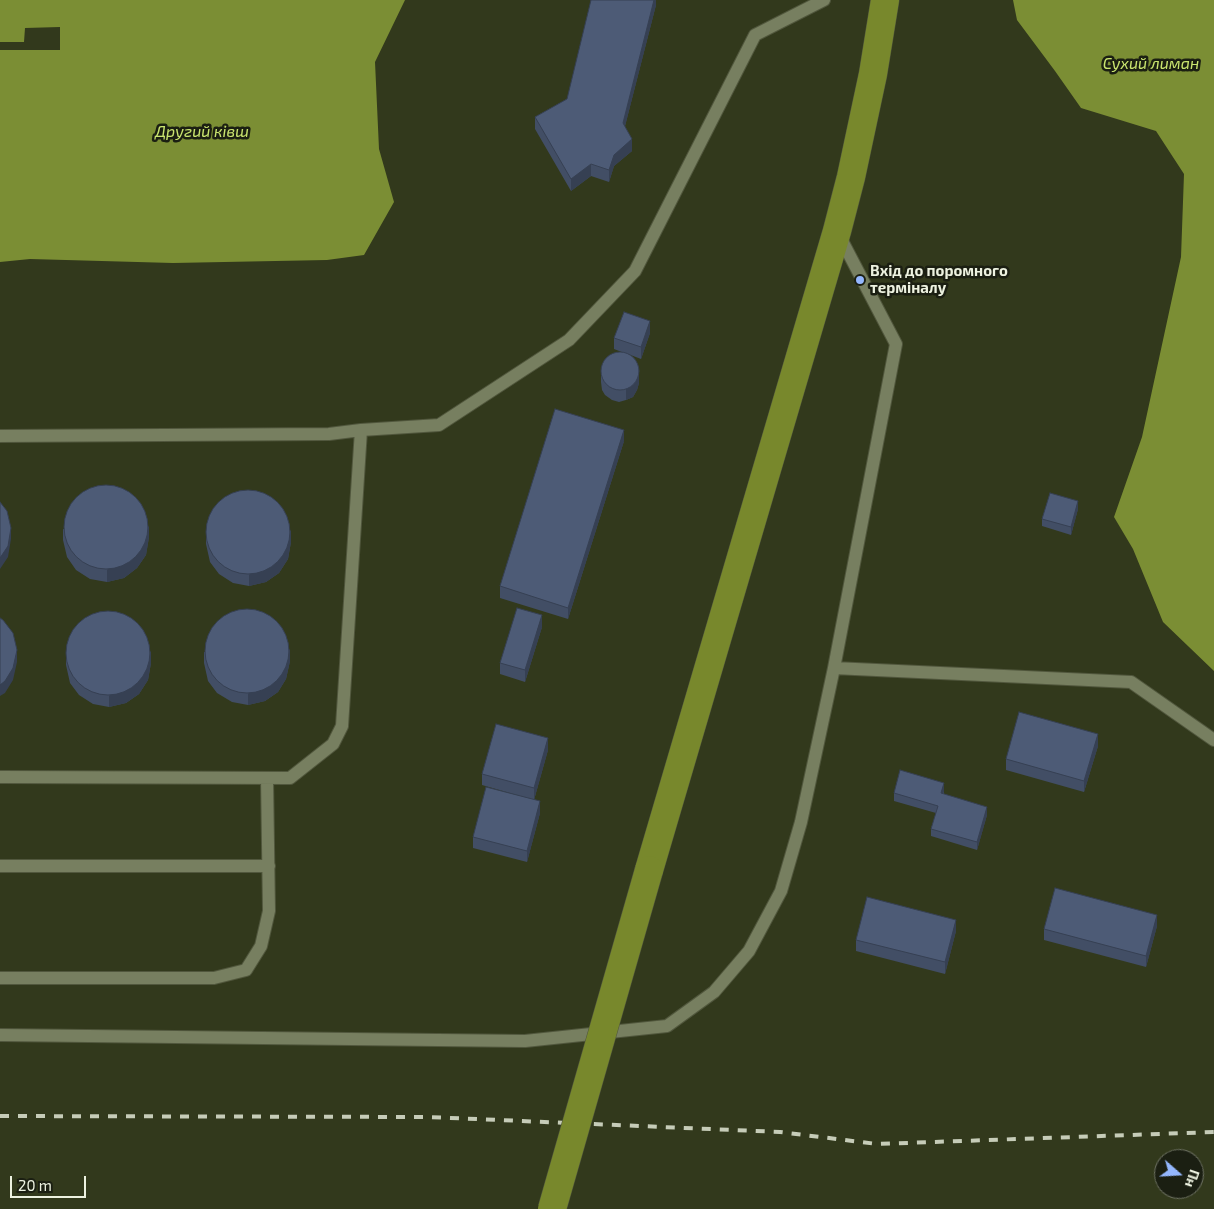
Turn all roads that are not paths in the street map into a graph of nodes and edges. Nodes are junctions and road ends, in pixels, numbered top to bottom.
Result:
1 (824, 0) edge
2 (884, 0) edge
3 (837, 231) junction
4 (361, 430) junction
5 (0, 436) edge
6 (834, 668) junction
7 (1214, 740) edge
8 (0, 777) edge
9 (267, 778) junction
10 (0, 866) edge
11 (268, 866) junction
12 (0, 978) edge
13 (0, 1035) edge
14 (552, 1209) edge

1 - 4 lane
2 - 3 main road
3 - 6 lane
3 - 14 main road, bridge
4 - 5 lane
4 - 9 lane
6 - 7 lane
6 - 13 lane
8 - 9 lane
9 - 11 lane
10 - 11 lane
11 - 12 lane

